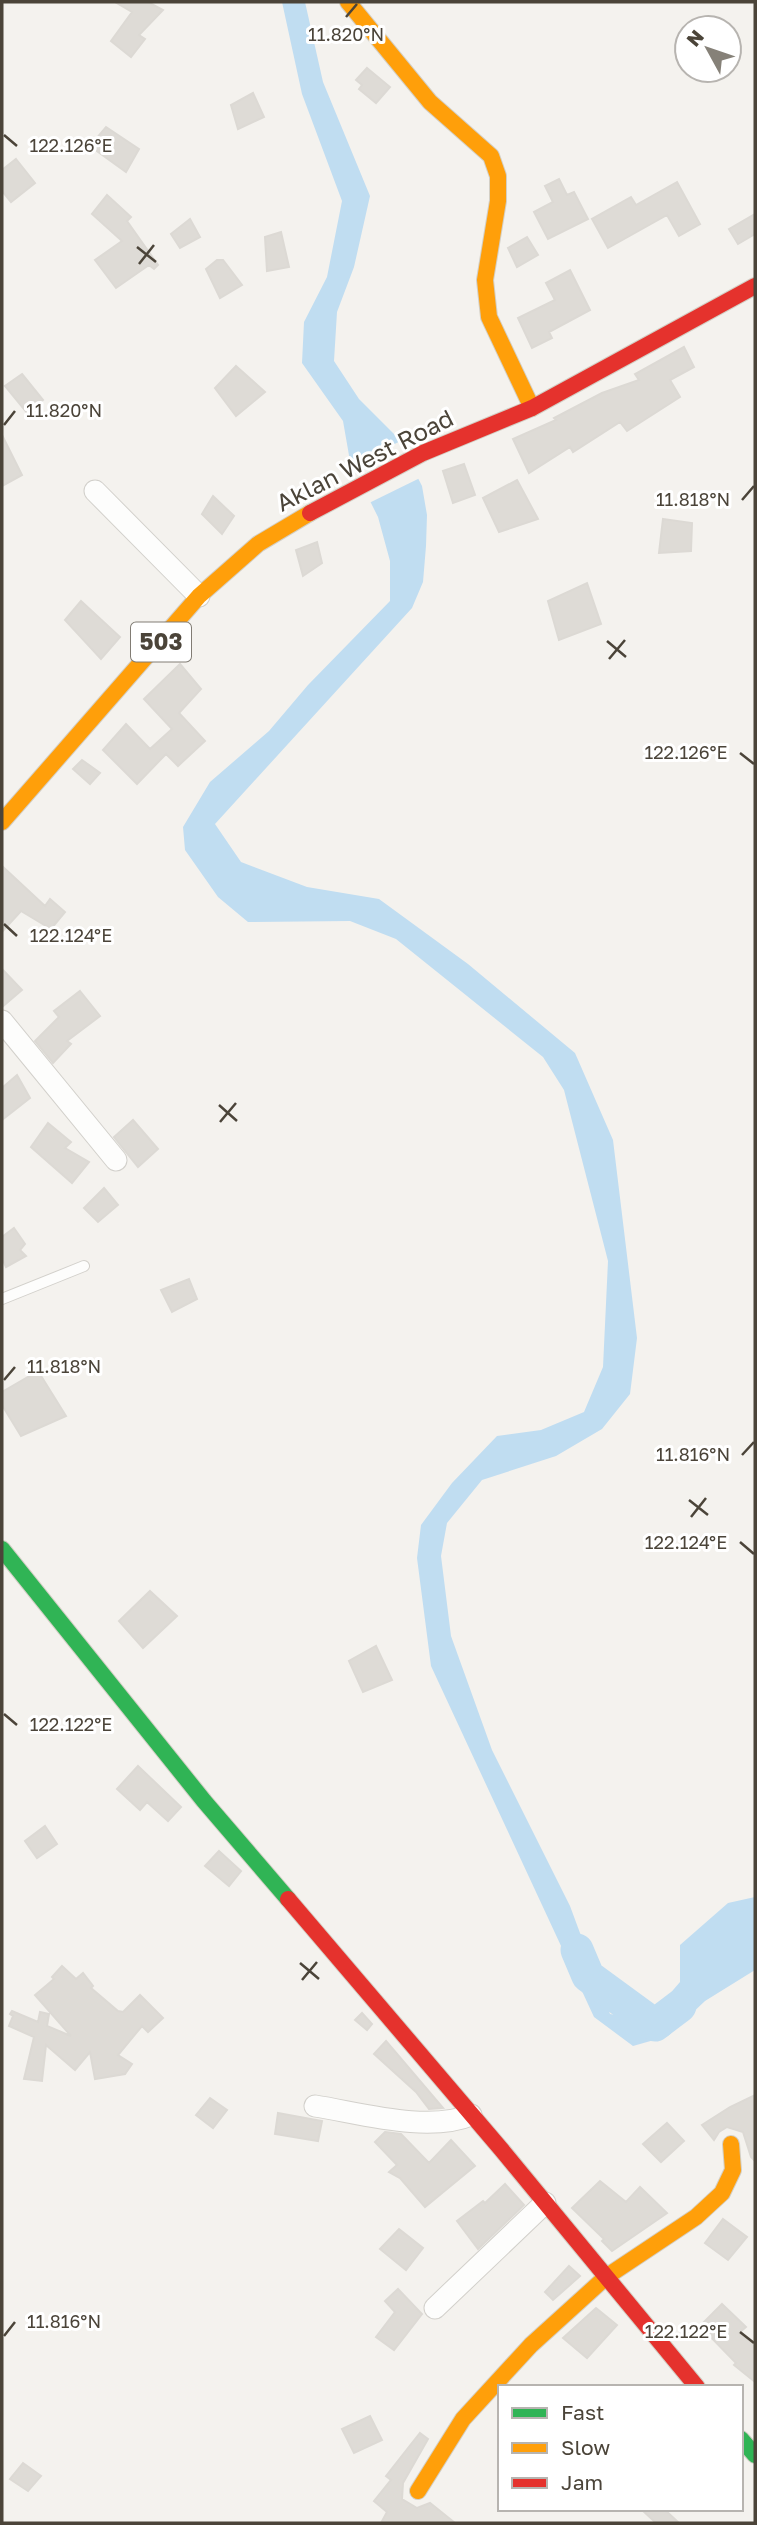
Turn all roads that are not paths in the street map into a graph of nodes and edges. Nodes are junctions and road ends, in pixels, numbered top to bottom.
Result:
1 (348, 2) edge
2 (755, 286) edge
3 (532, 408) junction
4 (95, 491) dead end
5 (199, 596) junction
6 (2, 822) edge
7 (2, 1021) edge
8 (116, 1160) dead end
9 (84, 1266) dead end
10 (2, 1299) edge
11 (2, 1549) edge
12 (315, 2106) dead end
13 (471, 2115) junction
14 (731, 2144) dead end
15 (545, 2203) junction
16 (606, 2277) junction
17 (436, 2308) dead end
18 (695, 2385) edge
19 (743, 2442) edge
20 (755, 2455) edge
21 (418, 2491) dead end

1 - 3 street
2 - 3 street, Aklan West Road / 503
3 - 5 street, Aklan West Road / 503
4 - 5 street
5 - 6 street, Aklan West Road / 503
7 - 8 street
9 - 10 lane
11 - 13 street
12 - 13 street
13 - 15 street
14 - 16 street
15 - 16 street
15 - 17 street
16 - 18 street
16 - 21 street
19 - 20 street

